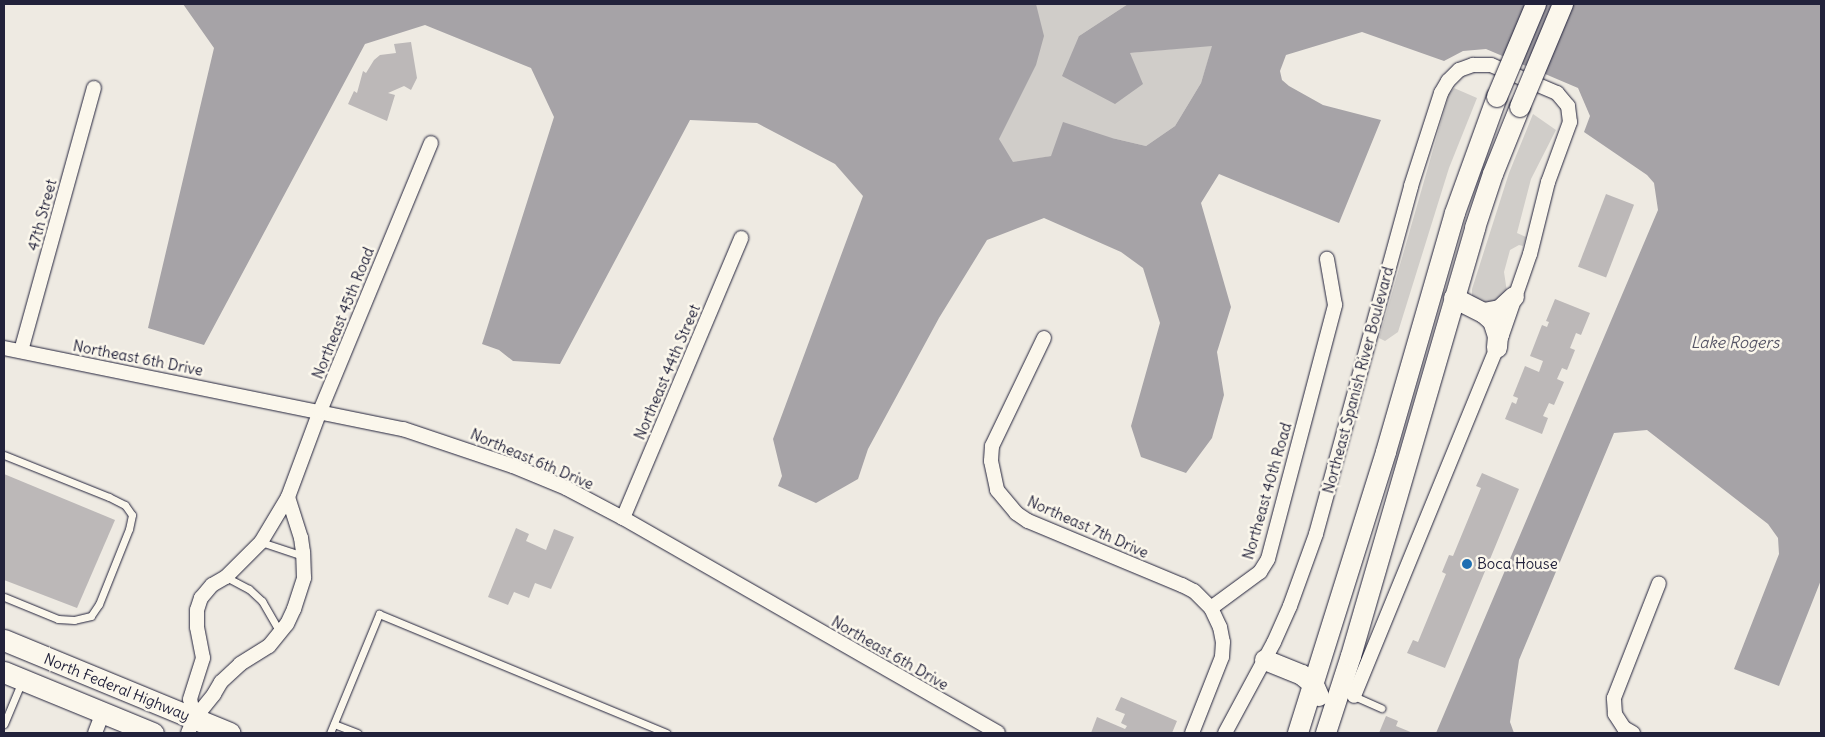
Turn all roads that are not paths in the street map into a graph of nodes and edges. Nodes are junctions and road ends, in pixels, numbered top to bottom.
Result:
1 (1536, 4) edge
2 (1563, 4) edge
3 (94, 88) dead end
4 (431, 143) dead end
5 (742, 238) dead end
6 (1328, 259) dead end
7 (1514, 297) junction
8 (1454, 298) junction
9 (1484, 313) junction
10 (1044, 338) dead end
11 (4, 348) edge
12 (1497, 348) junction
13 (21, 352) junction
14 (320, 411) junction
15 (4, 455) edge
16 (288, 497) junction
17 (623, 518) junction
18 (261, 542) junction
19 (303, 556) junction
20 (1351, 563) junction
21 (226, 577) junction
22 (1660, 583) dead end
23 (4, 597) edge
24 (1211, 608) junction
25 (281, 633) junction
26 (4, 640) edge
27 (1265, 660) junction
28 (13, 676) edge
29 (1314, 685) junction
30 (1347, 693) junction
31 (1381, 708) dead end
32 (103, 712) junction
33 (4, 724) edge
34 (334, 724) junction
35 (191, 726) edge
36 (1629, 730) edge
37 (94, 733) edge
38 (153, 733) edge
39 (230, 733) edge
40 (330, 733) edge
41 (357, 733) edge
42 (666, 733) edge
43 (998, 733) edge
44 (1192, 733) edge
45 (1225, 733) edge
46 (1298, 733) edge
47 (1317, 733) edge
48 (1326, 733) edge
49 (1338, 733) edge

1 - 20 main road, bridge
2 - 8 main road, Northeast Spanish River Boulevard, bridge
3 - 13 street, 47th Street
4 - 14 street, Northeast 45th Road
5 - 17 street, Northeast 44th Street
6 - 24 street, Northeast 40th Road
7 - 9 main road
7 - 12 street, Northeast Spanish River Boulevard
7 - 27 street, Northeast Spanish River Boulevard
8 - 9 main road
8 - 30 main road, Northeast Spanish River Boulevard
9 - 12 main road
10 - 24 street, Northeast 7th Drive
11 - 13 street, Northeast 6th Drive
12 - 30 street, Northeast Spanish River Boulevard
13 - 14 street, Northeast 6th Drive
14 - 16 street, Northeast 45th Road
14 - 17 street, Northeast 6th Drive
15 - 23 lane
16 - 18 street, Northeast 45th Road
16 - 19 street
17 - 43 street, Northeast 6th Drive
18 - 19 lane
18 - 21 street, Northeast 45th Road
19 - 25 street
20 - 29 main road
20 - 30 main road
21 - 25 lane
21 - 35 street, Northeast 45th Road
22 - 36 street
24 - 44 street
25 - 35 street
26 - 35 main road, North Federal Highway
27 - 29 main road
27 - 45 street, Northeast Spanish River Boulevard
28 - 32 main road, North Federal Highway
28 - 33 lane
29 - 46 main road
29 - 47 main road
30 - 31 lane
30 - 48 main road, Northeast Spanish River Boulevard
30 - 49 main road
32 - 37 street
32 - 38 main road, North Federal Highway
34 - 40 lane
34 - 41 lane
34 - 42 lane
35 - 39 main road, North Federal Highway

